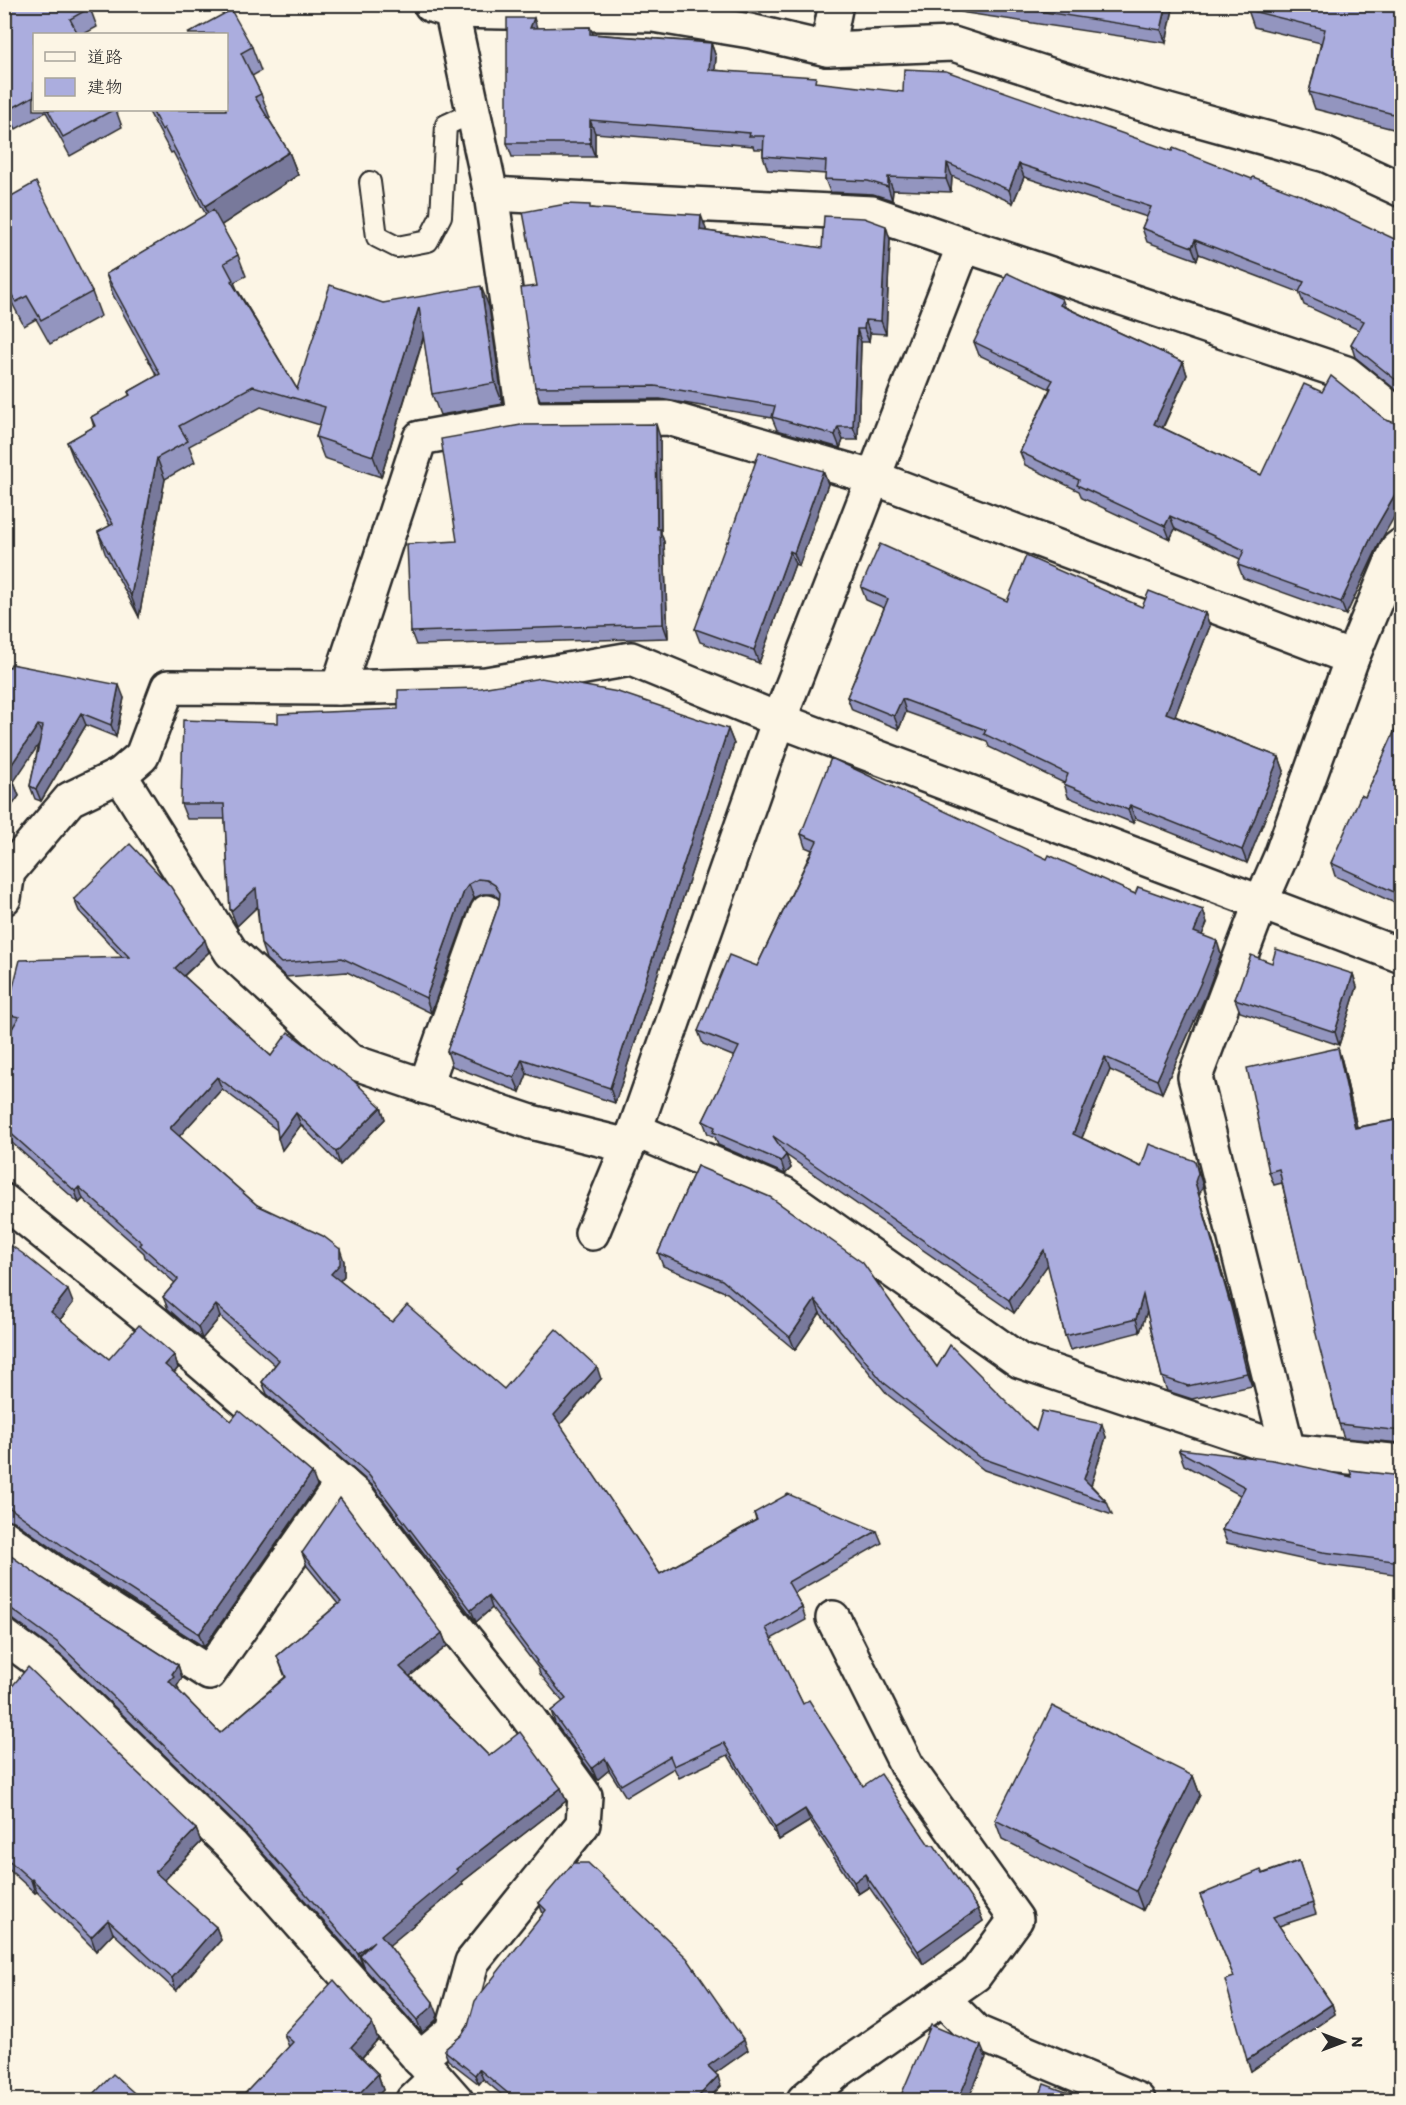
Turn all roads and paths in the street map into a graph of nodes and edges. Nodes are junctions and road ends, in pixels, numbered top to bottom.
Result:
1 (836, 4) edge
2 (444, 6) edge
3 (828, 50) junction
4 (474, 112) junction
5 (370, 182) dead end
6 (1401, 190) edge
7 (491, 194) junction
8 (964, 245) junction
9 (1401, 418) edge
10 (524, 419) junction
11 (872, 477) junction
12 (1401, 545) edge
13 (1352, 658) junction
14 (339, 688) junction
15 (779, 720) junction
16 (120, 775) junction
17 (6, 880) edge
18 (1261, 902) junction
19 (487, 912) dead end
20 (1401, 956) edge
21 (425, 1087) junction
22 (632, 1138) junction
23 (4, 1201) edge
24 (592, 1233) dead end
25 (1288, 1451) junction
26 (1401, 1462) edge
27 (342, 1483) junction
28 (4, 1537) edge
29 (833, 1618) dead end
30 (4, 1636) edge
31 (942, 1998) junction
32 (437, 2079) edge
33 (413, 2100) edge
34 (804, 2100) edge
35 (1138, 2100) edge

1 - 3 street
2 - 3 street
2 - 4 street
3 - 6 street
4 - 5 lane
4 - 7 street
7 - 8 street
7 - 10 street
8 - 9 street
8 - 11 street
10 - 11 street
10 - 14 street
11 - 13 street
11 - 15 street
12 - 13 street
13 - 18 street
14 - 15 street
14 - 16 street
15 - 18 street
15 - 22 street
16 - 17 street
16 - 21 street
18 - 20 street
18 - 25 street
19 - 21 street
21 - 22 street
22 - 24 street
22 - 25 street
23 - 27 street
25 - 26 street
27 - 28 street
27 - 32 street
29 - 31 street
30 - 32 street
31 - 34 street
31 - 35 street
32 - 33 street

